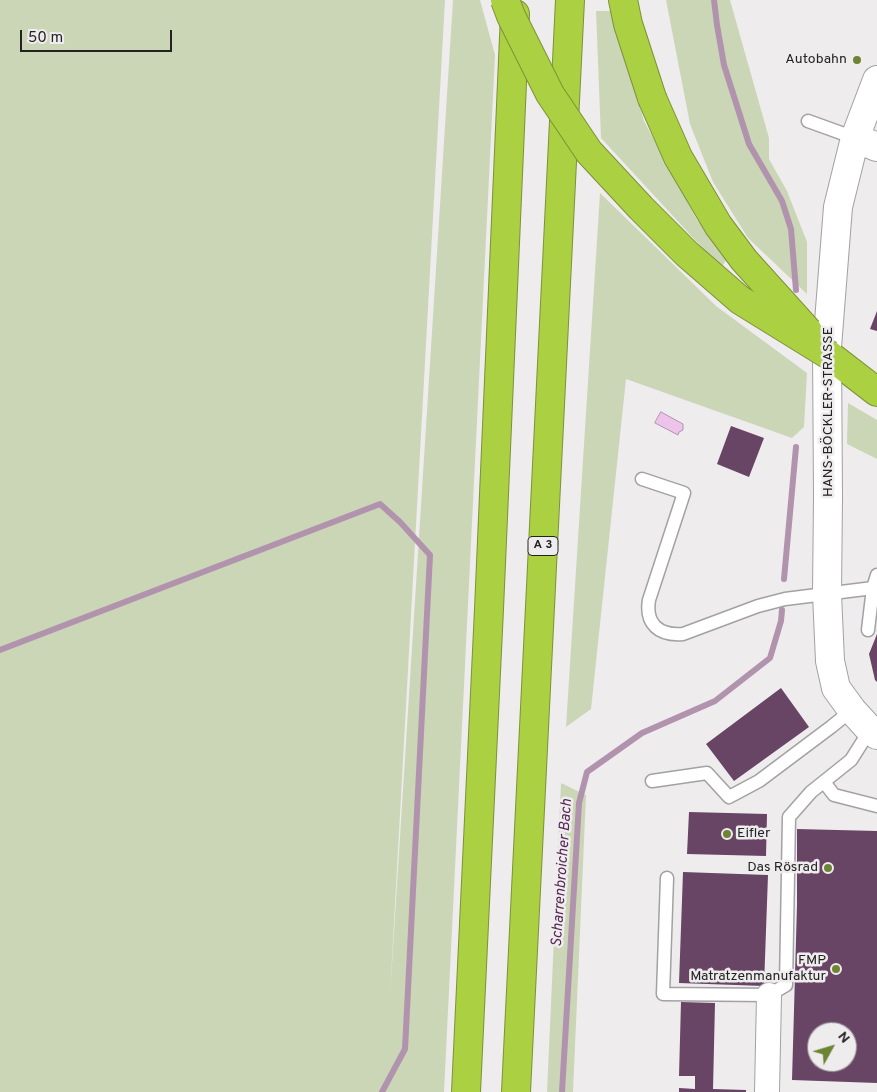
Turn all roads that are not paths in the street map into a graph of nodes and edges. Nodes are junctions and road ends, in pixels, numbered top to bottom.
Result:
1 (505, 0) edge
2 (516, 0) edge
3 (570, 0) edge
4 (623, 0) edge
5 (877, 80) edge
6 (808, 121) dead end
7 (866, 143) edge
8 (829, 355) junction
9 (877, 392) edge
10 (642, 479) dead end
11 (877, 575) edge
12 (873, 588) junction
13 (826, 594) junction
14 (868, 630) dead end
15 (852, 710) junction
16 (874, 733) edge
17 (652, 781) dead end
18 (824, 782) junction
19 (877, 806) edge
20 (667, 878) dead end
21 (769, 995) junction
22 (466, 1092) edge
23 (516, 1092) edge
24 (767, 1092) edge

1 - 8 highway, bridge
2 - 22 highway
3 - 23 highway, A 3
4 - 8 highway, bridge
5 - 7 street, HANS-BÖCKLER-STRASSE
6 - 7 lane
7 - 13 street, HANS-BÖCKLER-STRASSE
8 - 9 highway
10 - 13 lane
11 - 12 lane
12 - 13 lane
12 - 14 lane
13 - 15 street, HANS-BÖCKLER-STRASSE
15 - 16 street, HANS-BÖCKLER-STRASSE
15 - 17 lane
16 - 18 lane
18 - 19 lane
18 - 21 lane
20 - 21 lane
21 - 24 street

